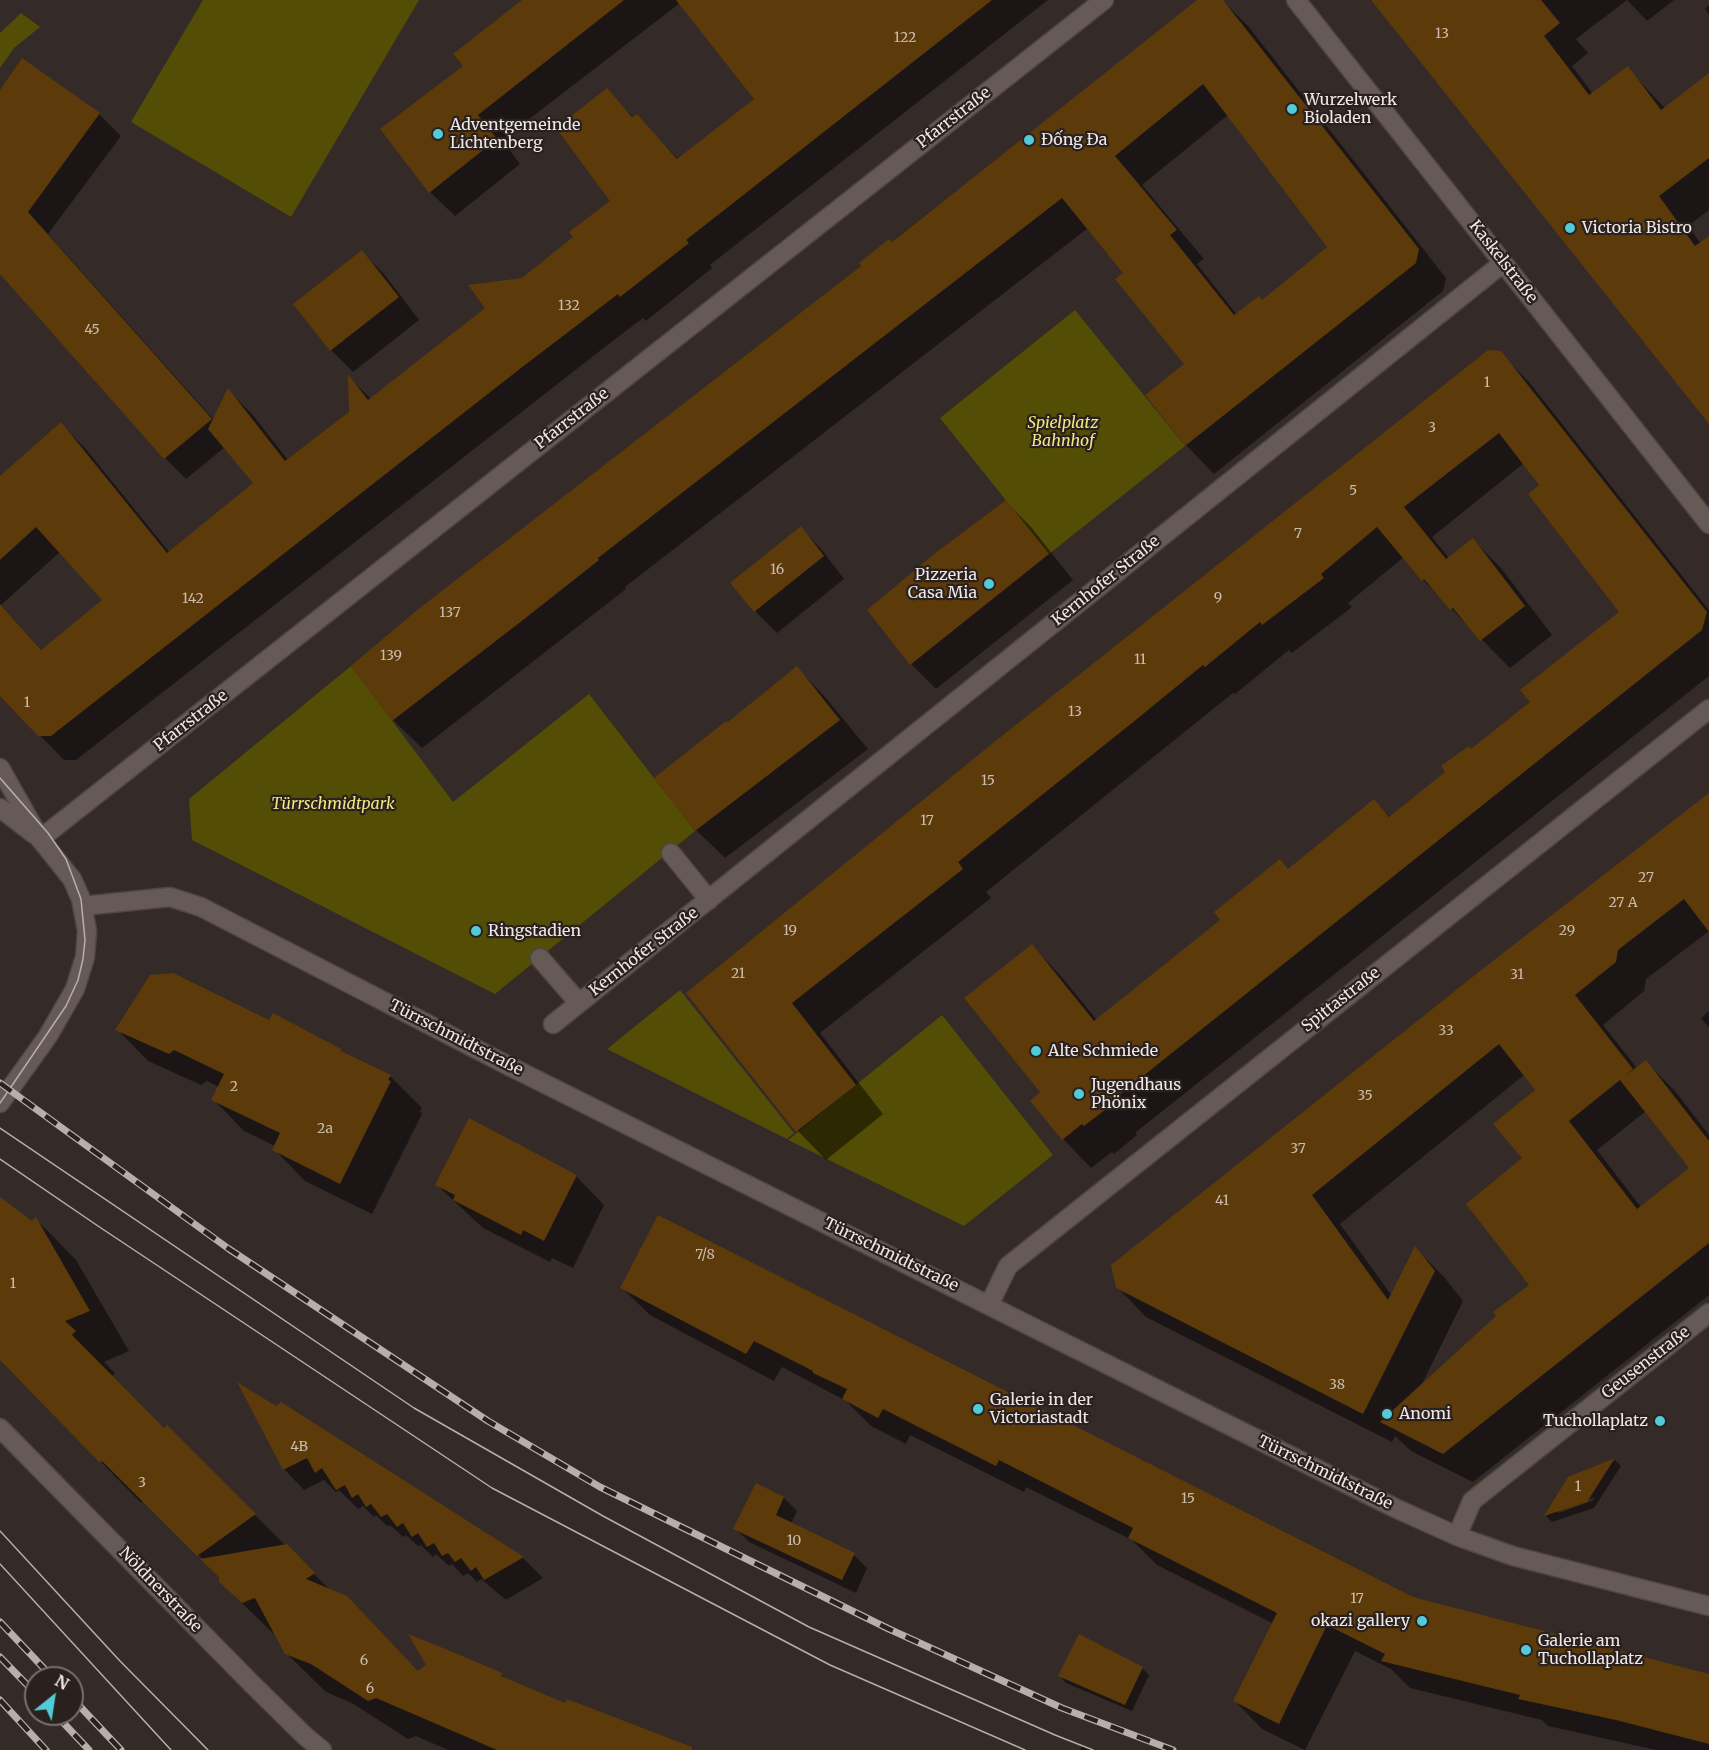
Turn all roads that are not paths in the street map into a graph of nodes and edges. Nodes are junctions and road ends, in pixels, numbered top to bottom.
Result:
1 (1104, 0) edge
2 (1296, 0) edge
3 (1503, 263) junction
4 (1709, 524) edge
5 (1709, 709) edge
6 (0, 768) edge
7 (0, 808) edge
8 (40, 839) junction
9 (671, 853) dead end
10 (709, 900) junction
11 (83, 906) junction
12 (540, 958) dead end
13 (579, 1003) junction
14 (553, 1024) dead end
15 (0, 1103) edge
16 (989, 1305) junction
17 (1708, 1317) edge
18 (0, 1428) edge
19 (1457, 1536) junction
20 (1709, 1606) edge
21 (322, 1750) edge

1 - 8 street, Pfarrstraße
2 - 3 street, Kaskelstraße
3 - 4 street, Kaskelstraße
3 - 10 street, Kernhofer Straße
5 - 16 street, Spittastraße
6 - 8 street
7 - 8 street
8 - 11 street
9 - 10 street, Kernhofer Straße
10 - 13 street, Kernhofer Straße
11 - 15 street
11 - 16 street, Türrschmidtstraße
12 - 13 street, Kernhofer Straße
13 - 14 street, Kernhofer Straße
16 - 19 street, Türrschmidtstraße
17 - 19 street, Geusenstraße
18 - 21 street, Nöldnerstraße
19 - 20 street, Türrschmidtstraße

